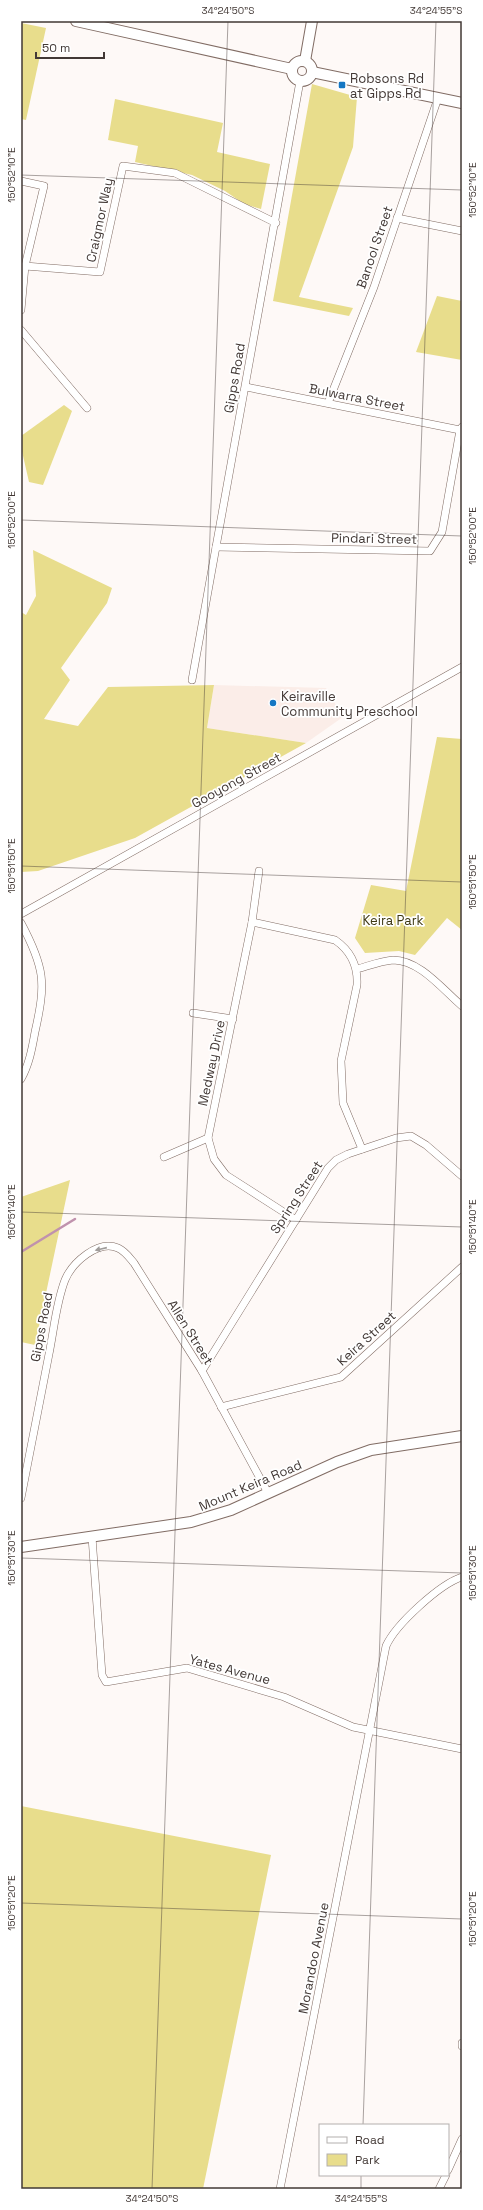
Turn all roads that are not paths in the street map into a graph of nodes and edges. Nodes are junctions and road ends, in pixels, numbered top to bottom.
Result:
1 (76, 21) edge
2 (312, 21) edge
3 (305, 61) junction
4 (292, 69) junction
5 (312, 72) junction
6 (300, 81) junction
7 (438, 98) junction
8 (462, 103) edge
9 (21, 182) edge
10 (398, 218) junction
11 (276, 223) junction
12 (462, 232) edge
13 (25, 266) junction
14 (21, 310) edge
15 (21, 330) edge
16 (246, 387) junction
17 (328, 403) junction
18 (87, 408) dead end
19 (461, 429) edge
20 (216, 547) junction
21 (462, 667) edge
22 (192, 680) dead end
23 (260, 871) dead end
24 (21, 914) edge
25 (252, 922) junction
26 (21, 923) edge
27 (356, 969) junction
28 (462, 1006) edge
29 (193, 1013) dead end
30 (232, 1019) junction
31 (21, 1079) edge
32 (208, 1138) junction
33 (362, 1149) junction
34 (164, 1157) dead end
35 (462, 1176) edge
36 (296, 1220) junction
37 (462, 1267) edge
38 (66, 1279) joint
39 (202, 1371) junction
40 (221, 1407) junction
41 (462, 1436) edge
42 (268, 1493) junction
43 (21, 1498) edge
44 (92, 1537) junction
45 (21, 1547) edge
46 (462, 1577) edge
47 (370, 1732) junction
48 (462, 1749) edge
49 (462, 2043) edge
50 (462, 2046) edge
51 (462, 2138) edge
52 (449, 2168) edge
53 (446, 2176) edge
54 (280, 2189) edge
55 (439, 2189) edge

1 - 4 main road
2 - 3 main road
3 - 4 main road
3 - 5 main road
4 - 6 main road
5 - 6 main road
5 - 7 main road
6 - 11 street, Gipps Road
7 - 8 main road
7 - 10 street, Banool Street
9 - 13 street
10 - 12 street
10 - 17 street, Banool Street
11 - 13 street, Craigmor Way
11 - 16 street, Gipps Road
13 - 14 street
15 - 18 street
16 - 17 street, Bulwarra Street
16 - 20 street, Gipps Road
17 - 19 street, Bulwarra Street
19 - 20 street, Pindari Street
20 - 22 street, Gipps Road
21 - 24 street, Gooyong Street
23 - 25 street, Medway Drive
25 - 27 street
25 - 30 street, Medway Drive
26 - 31 street
27 - 28 street
27 - 33 street
29 - 30 street
30 - 32 street, Medway Drive
32 - 34 street
32 - 36 street, Medway Drive
33 - 35 street, Spring Street
33 - 36 street, Spring Street
36 - 39 street, Spring Street
37 - 40 street, Keira Street
39 -> 38 street, Allen Street
38 - 43 street, Gipps Road
39 - 40 street, Allen Street
40 - 42 street, Allen Street
41 - 42 main road, Mount Keira Road
42 - 44 main road, Mount Keira Road
44 - 45 main road, Mount Keira Road
44 - 47 street, Yates Avenue
46 - 47 street, Morandoo Avenue
47 - 48 street, Yates Avenue
47 - 54 street, Morandoo Avenue
49 - 50 street
51 - 52 street
53 - 55 street

